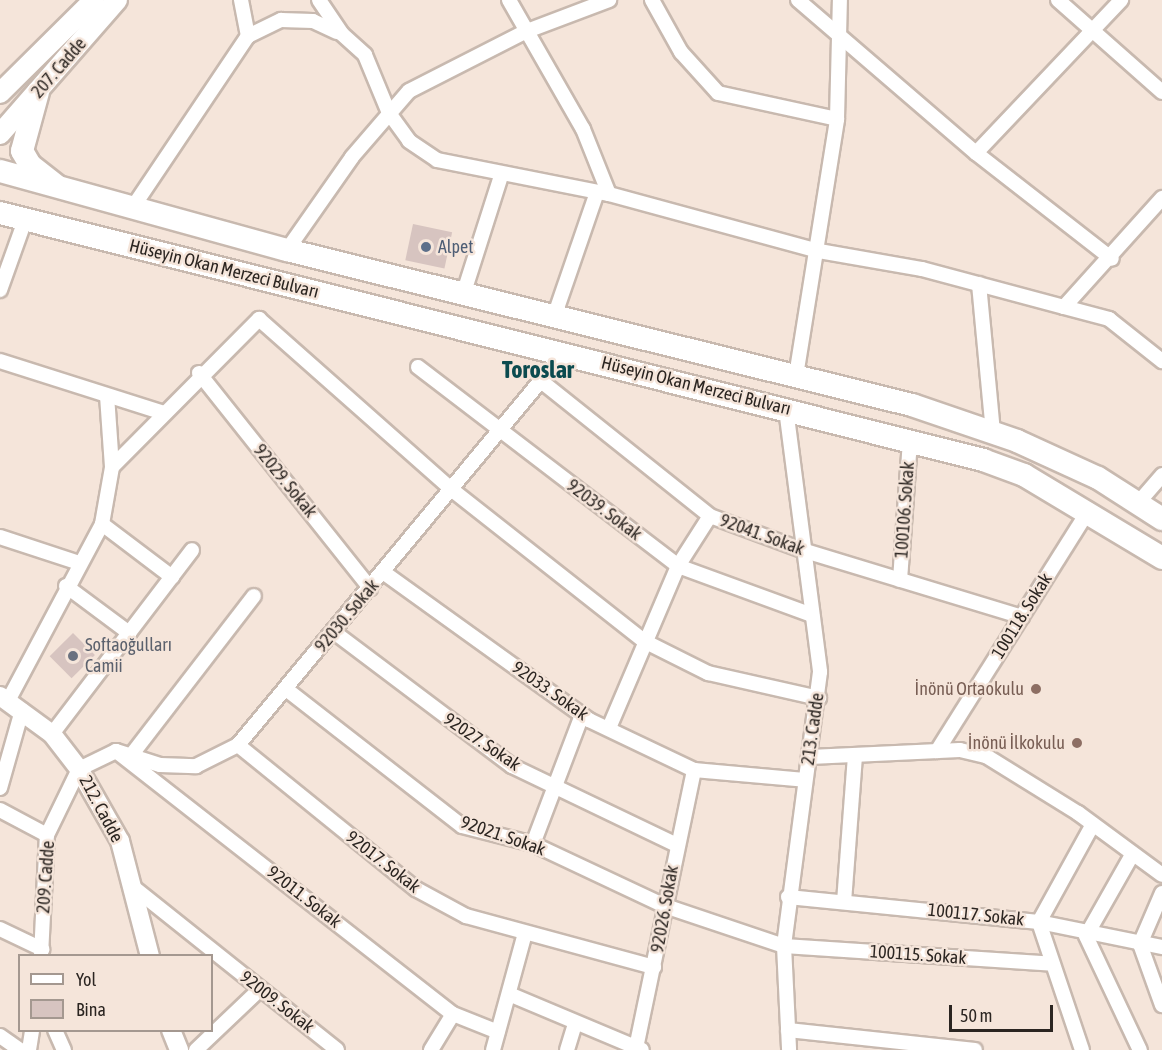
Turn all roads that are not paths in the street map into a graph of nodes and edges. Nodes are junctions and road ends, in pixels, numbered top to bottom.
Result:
1 (94, 0) edge
2 (117, 0) edge
3 (241, 0) edge
4 (319, 0) edge
5 (509, 0) edge
6 (609, 0) edge
7 (652, 0) edge
8 (798, 0) edge
9 (840, 0) edge
10 (1058, 0) edge
11 (1121, 0) edge
12 (527, 31) junction
13 (1092, 31) junction
14 (342, 34) junction
15 (248, 36) junction
16 (840, 36) junction
17 (1, 92) edge
18 (38, 92) junction
19 (1162, 92) edge
20 (389, 114) junction
21 (837, 119) junction
22 (0, 134) edge
23 (976, 153) junction
24 (0, 171) edge
25 (501, 176) junction
26 (603, 193) junction
27 (76, 196) junction
28 (1162, 198) edge
29 (130, 210) junction
30 (0, 213) edge
31 (25, 220) junction
32 (286, 250) junction
33 (819, 251) junction
34 (1112, 259) junction
35 (979, 284) junction
36 (0, 290) edge
37 (463, 295) junction
38 (1064, 306) junction
39 (554, 317) junction
40 (563, 354) junction
41 (0, 361) edge
42 (1162, 361) edge
43 (418, 367) dead end
44 (199, 374) junction
45 (796, 376) junction
46 (541, 381) junction
47 (107, 396) junction
48 (786, 409) junction
49 (161, 412) junction
50 (499, 432) junction
51 (993, 432) junction
52 (910, 440) junction
53 (112, 467) junction
54 (1162, 475) edge
55 (451, 489) junction
56 (1138, 503) junction
57 (1089, 510) junction
58 (710, 516) junction
59 (1162, 519) edge
60 (102, 524) junction
61 (0, 537) edge
62 (192, 550) dead end
63 (802, 550) junction
64 (1162, 558) edge
65 (78, 562) junction
66 (678, 566) junction
67 (383, 572) junction
68 (172, 577) junction
69 (900, 580) junction
70 (66, 586) junction
71 (370, 588) junction
72 (254, 596) dead end
73 (812, 615) junction
74 (1022, 617) junction
75 (334, 632) junction
76 (129, 633) junction
77 (644, 641) junction
78 (286, 689) junction
79 (819, 698) junction
80 (10, 702) edge
81 (582, 715) junction
82 (609, 728) junction
83 (52, 734) junction
84 (238, 745) junction
85 (116, 751) junction
86 (937, 752) junction
87 (134, 753) junction
88 (855, 755) junction
89 (810, 757) junction
90 (79, 769) junction
91 (694, 770) junction
92 (805, 780) junction
93 (556, 784) junction
94 (0, 788) edge
95 (0, 810) edge
96 (1092, 826) junction
97 (47, 835) junction
98 (533, 844) junction
99 (677, 845) junction
100 (1132, 855) junction
101 (1162, 875) edge
102 (133, 887) junction
103 (1162, 893) edge
104 (788, 897) junction
105 (844, 902) junction
106 (665, 906) junction
107 (1039, 922) junction
108 (0, 929) edge
109 (525, 933) junction
110 (1086, 936) junction
111 (1140, 944) junction
112 (784, 946) junction
113 (1162, 947) edge
114 (41, 952) edge
115 (150, 954) edge
116 (1052, 964) junction
117 (654, 967) junction
118 (260, 989) junction
119 (509, 994) junction
120 (1162, 1005) edge
121 (453, 1014) junction
122 (575, 1023) junction
123 (788, 1030) junction
124 (32, 1032) edge
125 (56, 1032) edge
126 (173, 1032) edge
127 (213, 1032) edge
128 (213, 1032) edge
129 (498, 1032) junction
130 (0, 1036) edge
131 (613, 1045) edge
132 (639, 1049) edge
133 (20, 1050) edge
134 (29, 1050) edge
135 (64, 1050) edge
136 (193, 1050) edge
137 (337, 1050) edge
138 (432, 1050) edge
139 (493, 1050) edge
140 (567, 1050) edge
141 (789, 1050) edge
142 (975, 1050) edge
143 (1082, 1050) edge
144 (1140, 1050) edge

1 - 17 main road, 207. Cadde
2 - 18 main road, 207. Cadde
3 - 15 street
4 - 14 street
5 - 12 street
6 - 12 street
7 - 21 street
8 - 16 street
9 - 16 street
10 - 13 street
11 - 13 street
12 - 20 street
12 - 26 street
13 - 19 street
13 - 23 street
14 - 15 street
14 - 20 street
15 - 29 street
16 - 21 street
16 - 23 street
18 - 22 main road, 207. Cadde
18 - 27 main road
20 - 25 street
20 - 32 street
21 - 33 street
23 - 34 street
24 - 27 main road, Hüseyin Okan Merzeci Bulvarı
25 - 26 street
25 - 37 street
26 - 33 street
26 - 39 street
27 - 29 main road, Hüseyin Okan Merzeci Bulvarı
28 - 34 street
29 - 32 main road, Hüseyin Okan Merzeci Bulvarı
30 - 31 main road, Hüseyin Okan Merzeci Bulvarı
31 - 36 street
31 - 40 main road, Hüseyin Okan Merzeci Bulvarı
32 - 37 main road, Hüseyin Okan Merzeci Bulvarı
33 - 35 street
33 - 45 street
34 - 38 street
35 - 38 street
35 - 51 street
37 - 39 main road, Hüseyin Okan Merzeci Bulvarı
38 - 42 street
39 - 45 main road, Hüseyin Okan Merzeci Bulvarı
40 - 46 street, 92030. Sokak
40 - 48 main road, Hüseyin Okan Merzeci Bulvarı
41 - 47 street
43 - 50 street, 92039. Sokak
44 - 49 street
44 - 55 street
44 - 71 street, 92029. Sokak
45 - 51 main road, Hüseyin Okan Merzeci Bulvarı
46 - 50 street, 92030. Sokak
46 - 58 street, 92041. Sokak
47 - 49 street
47 - 53 street
48 - 52 main road, Hüseyin Okan Merzeci Bulvarı
48 - 63 street, 213. Cadde
49 - 53 street
50 - 55 street, 92030. Sokak
50 - 66 street, 92039. Sokak
51 - 56 main road, Hüseyin Okan Merzeci Bulvarı
52 - 57 main road, Hüseyin Okan Merzeci Bulvarı
52 - 69 street, 100106. Sokak
53 - 60 street
54 - 56 street
55 - 67 street, 92030. Sokak
55 - 77 street
56 - 59 main road, Hüseyin Okan Merzeci Bulvarı
57 - 64 main road, Hüseyin Okan Merzeci Bulvarı
57 - 74 street, 100118. Sokak
58 - 63 street, 92041. Sokak
58 - 66 street
60 - 65 street
60 - 68 street
61 - 65 street
62 - 68 street
63 - 69 street, 92041. Sokak
63 - 73 street, 213. Cadde
65 - 70 street
66 - 73 street, 92039. Sokak
66 - 77 street
67 - 71 street, 92030. Sokak
67 - 81 street, 92033. Sokak
68 - 76 street
69 - 74 street, 92041. Sokak
70 - 76 street
70 - 80 street
71 - 75 street, 92030. Sokak
72 - 87 street
73 - 79 street, 213. Cadde
74 - 86 street, 100118. Sokak
75 - 78 street, 92030. Sokak
75 - 93 street, 92027. Sokak
76 - 83 street
77 - 79 street
77 - 82 street
78 - 84 street, 92030. Sokak
78 - 98 street, 92021. Sokak
79 - 89 street, 213. Cadde
80 - 83 street, 212. Cadde
80 - 94 street
81 - 82 street, 92033. Sokak
81 - 93 street
82 - 91 street, 92033. Sokak
83 - 90 street, 212. Cadde
84 - 87 street, 92030. Sokak
84 - 109 street, 92017. Sokak
85 - 87 street, 92030. Sokak
85 - 90 street
85 - 121 street, 92011. Sokak
86 - 88 street
86 - 96 street
88 - 89 street
88 - 105 street
89 - 92 street, 213. Cadde
90 - 97 street, 209. Cadde
90 - 102 street, 212. Cadde
91 - 92 street, 92033. Sokak
91 - 99 street, 92026. Sokak
92 - 104 street, 213. Cadde
93 - 98 street
93 - 99 street, 92027. Sokak
95 - 97 street
96 - 100 street
96 - 107 street
97 - 114 street, 209. Cadde
98 - 106 street, 92021. Sokak
99 - 106 street, 92026. Sokak
100 - 101 street
100 - 110 street
102 - 115 street, 212. Cadde
102 - 118 street, 92009. Sokak
103 - 111 street
104 - 105 street, 100117. Sokak
104 - 112 street, 213. Cadde
105 - 107 street, 100117. Sokak
106 - 112 street, 92021. Sokak
106 - 117 street, 92026. Sokak
107 - 110 street, 100117. Sokak
107 - 116 street
108 - 114 street
109 - 117 street, 92017. Sokak
109 - 119 street
110 - 111 street, 100117. Sokak
110 - 144 street
111 - 113 street, 100117. Sokak
111 - 120 street
112 - 116 street, 100115. Sokak
112 - 123 street, 213. Cadde
116 - 143 street
117 - 132 street, 92026. Sokak
118 - 127 street
118 - 137 street, 92009. Sokak
119 - 122 street
119 - 129 street
121 - 129 street, 92011. Sokak
121 - 138 street
122 - 131 street
122 - 140 street
123 - 141 street, 213. Cadde
123 - 142 street
124 - 134 street
125 - 135 street
126 - 136 street
128 - 136 street
129 - 139 street
130 - 133 street
131 - 132 street

